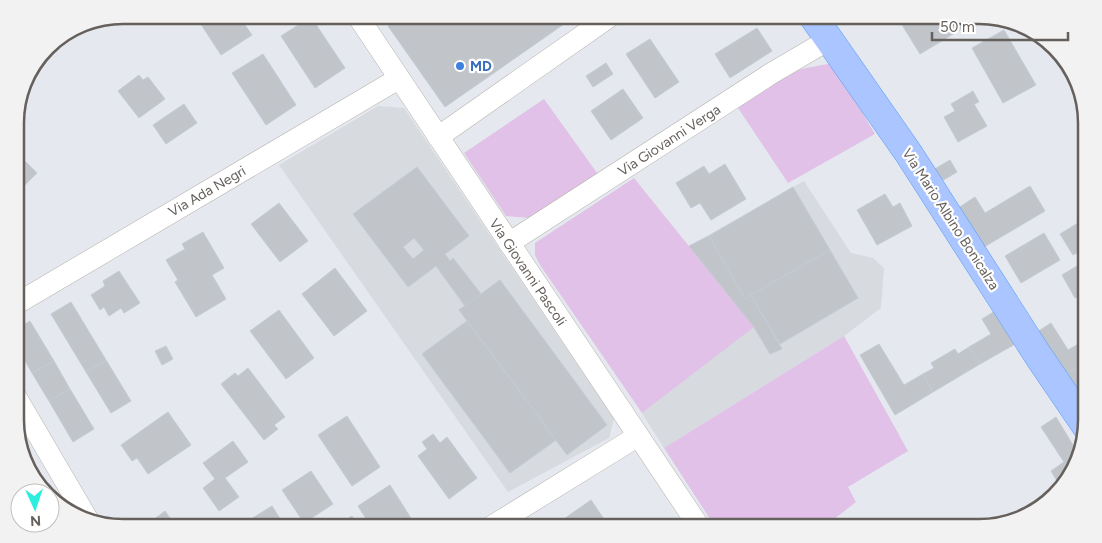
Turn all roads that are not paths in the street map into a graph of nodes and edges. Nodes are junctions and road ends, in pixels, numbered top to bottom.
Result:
1 (363, 24) edge
2 (599, 24) edge
3 (819, 24) edge
4 (822, 24) edge
5 (398, 78) junction
6 (438, 137) junction
7 (509, 243) junction
8 (24, 299) edge
9 (24, 412) edge
10 (1078, 414) edge
11 (638, 436) junction
12 (82, 510) edge
13 (503, 519) edge
14 (694, 519) edge

1 - 5 street, Via Giovanni Pascoli
2 - 6 street
3 - 7 street, Via Giovanni Verga
4 - 10 main road, Via Mario Albino Bonicalza
5 - 6 street, Via Giovanni Pascoli
5 - 8 street, Via Ada Negri
6 - 7 street, Via Giovanni Pascoli
7 - 11 street, Via Giovanni Pascoli
9 - 12 street
11 - 13 street
11 - 14 street, Via Giovanni Pascoli

